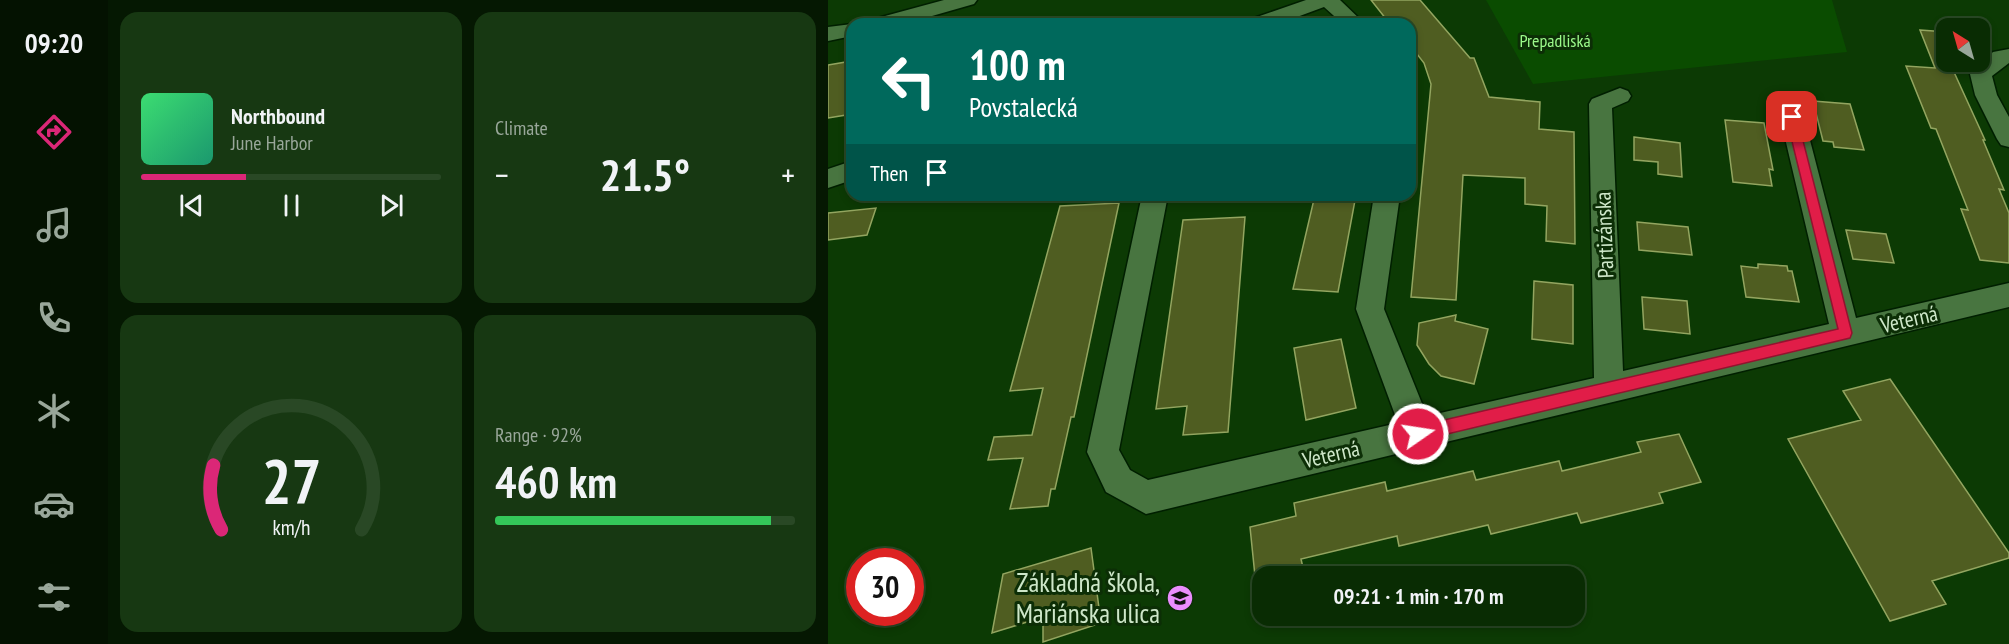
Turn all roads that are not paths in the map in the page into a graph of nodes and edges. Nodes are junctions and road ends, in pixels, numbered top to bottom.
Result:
1 (967, 0) edge
2 (1327, 0) edge
3 (902, 18) edge
4 (1275, 18) edge
5 (1348, 18) edge
6 (846, 31) edge
7 (828, 34) edge
8 (2009, 56) edge
9 (1620, 96) dead end
10 (1792, 117) dead end
11 (2009, 139) edge
12 (846, 172) edge
13 (828, 179) edge
14 (1154, 201) edge
15 (1386, 201) edge
16 (2009, 295) edge
17 (1846, 333) junction
18 (1610, 388) junction
19 (1418, 434) junction

1 - 3 street
2 - 4 street
2 - 5 street
6 - 7 street
8 - 11 street
9 - 18 street, Partizánska
10 - 17 street
12 - 13 street
14 - 19 street, Veterná
15 - 19 street
16 - 17 street, Veterná
17 - 18 street, Veterná
18 - 19 street, Veterná

